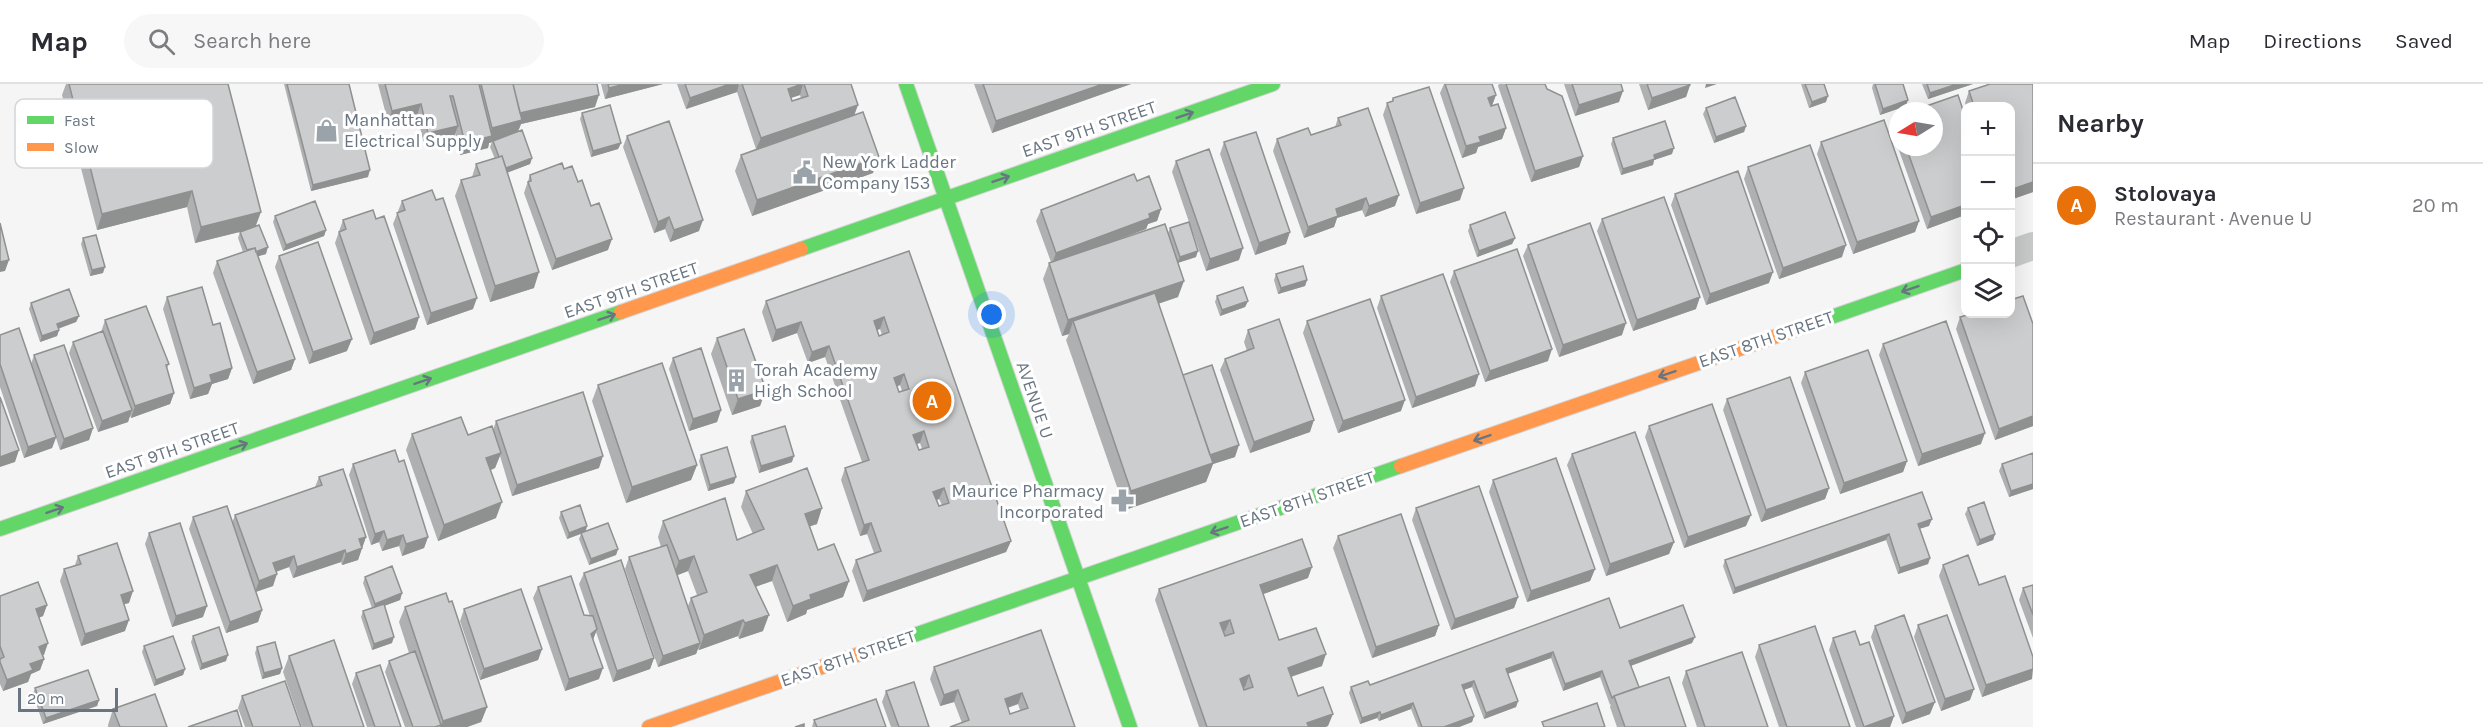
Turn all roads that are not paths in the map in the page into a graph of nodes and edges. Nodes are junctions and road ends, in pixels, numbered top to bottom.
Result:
1 (906, 84) edge
2 (1273, 84) edge
3 (946, 198) junction
4 (2033, 246) edge
5 (2015, 252) edge
6 (1961, 271) edge
7 (0, 529) edge
8 (1078, 579) junction
9 (649, 727) edge
10 (1130, 727) edge

1 - 3 street, AVENUE U
3 -> 2 street, EAST 9TH STREET
7 -> 3 street, EAST 9TH STREET
3 - 8 street, AVENUE U
4 - 5 street
6 -> 8 street, EAST 8TH STREET
8 - 9 street, EAST 8TH STREET
8 - 10 street, AVENUE U

